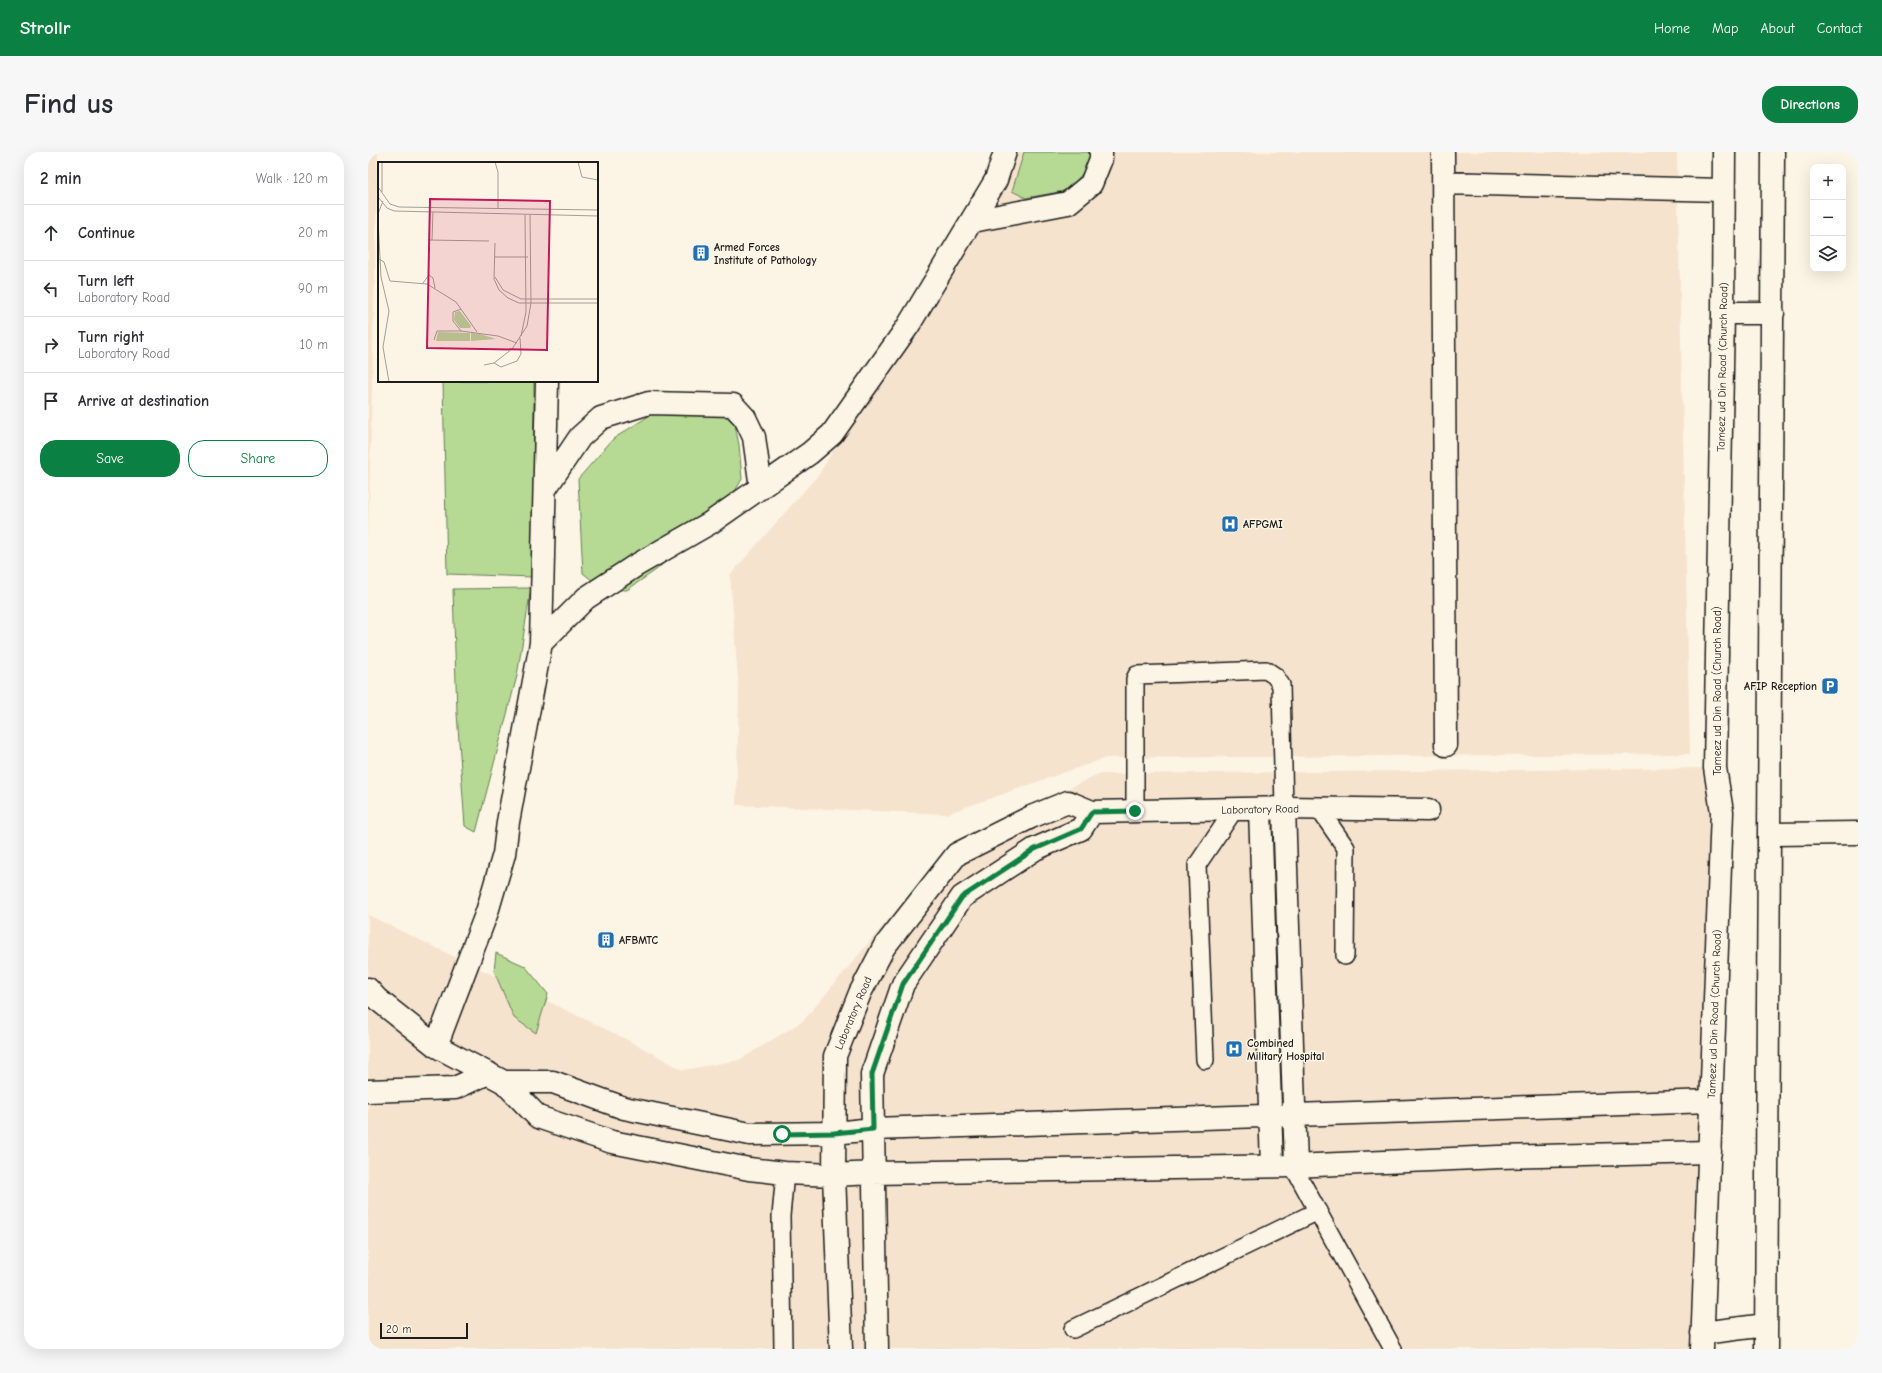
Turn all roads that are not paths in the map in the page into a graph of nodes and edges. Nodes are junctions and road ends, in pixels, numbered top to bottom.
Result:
1 (1005, 152) edge
2 (1100, 152) edge
3 (1443, 152) edge
4 (1724, 152) edge
5 (1773, 152) edge
6 (1443, 183) junction
7 (1723, 190) junction
8 (972, 221) junction
9 (1723, 313) junction
10 (1773, 313) junction
11 (547, 382) edge
12 (761, 488) junction
13 (545, 489) junction
14 (541, 643) junction
15 (1446, 746) dead end
16 (1284, 808) junction
17 (1260, 809) junction
18 (1319, 809) junction
19 (1234, 810) junction
20 (1428, 810) dead end
21 (1135, 811) junction
22 (1092, 812) junction
23 (1858, 833) edge
24 (1770, 834) junction
25 (1345, 956) dead end
26 (368, 989) edge
27 (436, 1046) junction
28 (1205, 1060) dead end
29 (496, 1077) junction
30 (368, 1091) edge
31 (1711, 1101) junction
32 (1294, 1116) junction
33 (1270, 1117) junction
34 (873, 1129) junction
35 (834, 1133) junction
36 (1710, 1152) junction
37 (1272, 1166) junction
38 (1295, 1166) junction
39 (785, 1173) junction
40 (873, 1173) junction
41 (834, 1175) junction
42 (1318, 1211) junction
43 (1766, 1325) junction
44 (1073, 1329) dead end
45 (1702, 1341) edge
46 (783, 1349) edge
47 (840, 1349) edge
48 (877, 1349) edge
49 (1393, 1349) edge
50 (1766, 1349) edge

1 - 8 street
2 - 8 street
3 - 6 street
4 - 7 street, Tameez ud Din Road (Church Road)
5 - 10 street
6 - 7 street
6 - 15 street
7 - 9 street, Tameez ud Din Road (Church Road)
8 - 12 street
9 - 10 street
9 - 31 street, Tameez ud Din Road (Church Road)
10 - 24 street
11 - 13 street
12 - 13 street
12 - 14 street
13 - 14 street
14 - 27 street
16 - 17 street, Laboratory Road
16 - 18 street, Laboratory Road
16 - 21 lane
16 - 32 street
17 - 19 street, Laboratory Road
17 - 33 street
18 - 20 street, Laboratory Road
18 - 25 lane
19 - 21 street, Laboratory Road
19 - 28 lane
21 - 22 street, Laboratory Road
22 - 34 street
22 - 35 street, Laboratory Road
23 - 24 street
24 - 43 street
26 - 27 street
27 - 29 street
29 - 30 street
29 - 35 street
29 - 39 street
31 - 32 street
31 - 36 street, Tameez ud Din Road (Church Road)
32 - 33 street
32 - 38 street
33 - 34 street
33 - 37 street
34 - 35 street
34 - 40 street
35 - 41 street, Laboratory Road
36 - 38 street
36 - 45 street, Tameez ud Din Road (Church Road)
37 - 38 street
37 - 40 street
38 - 42 lane
39 - 41 street
39 - 46 lane
40 - 41 street
40 - 48 street
41 - 47 street, Laboratory Road
42 - 44 lane
42 - 49 lane
43 - 45 street
43 - 50 street

